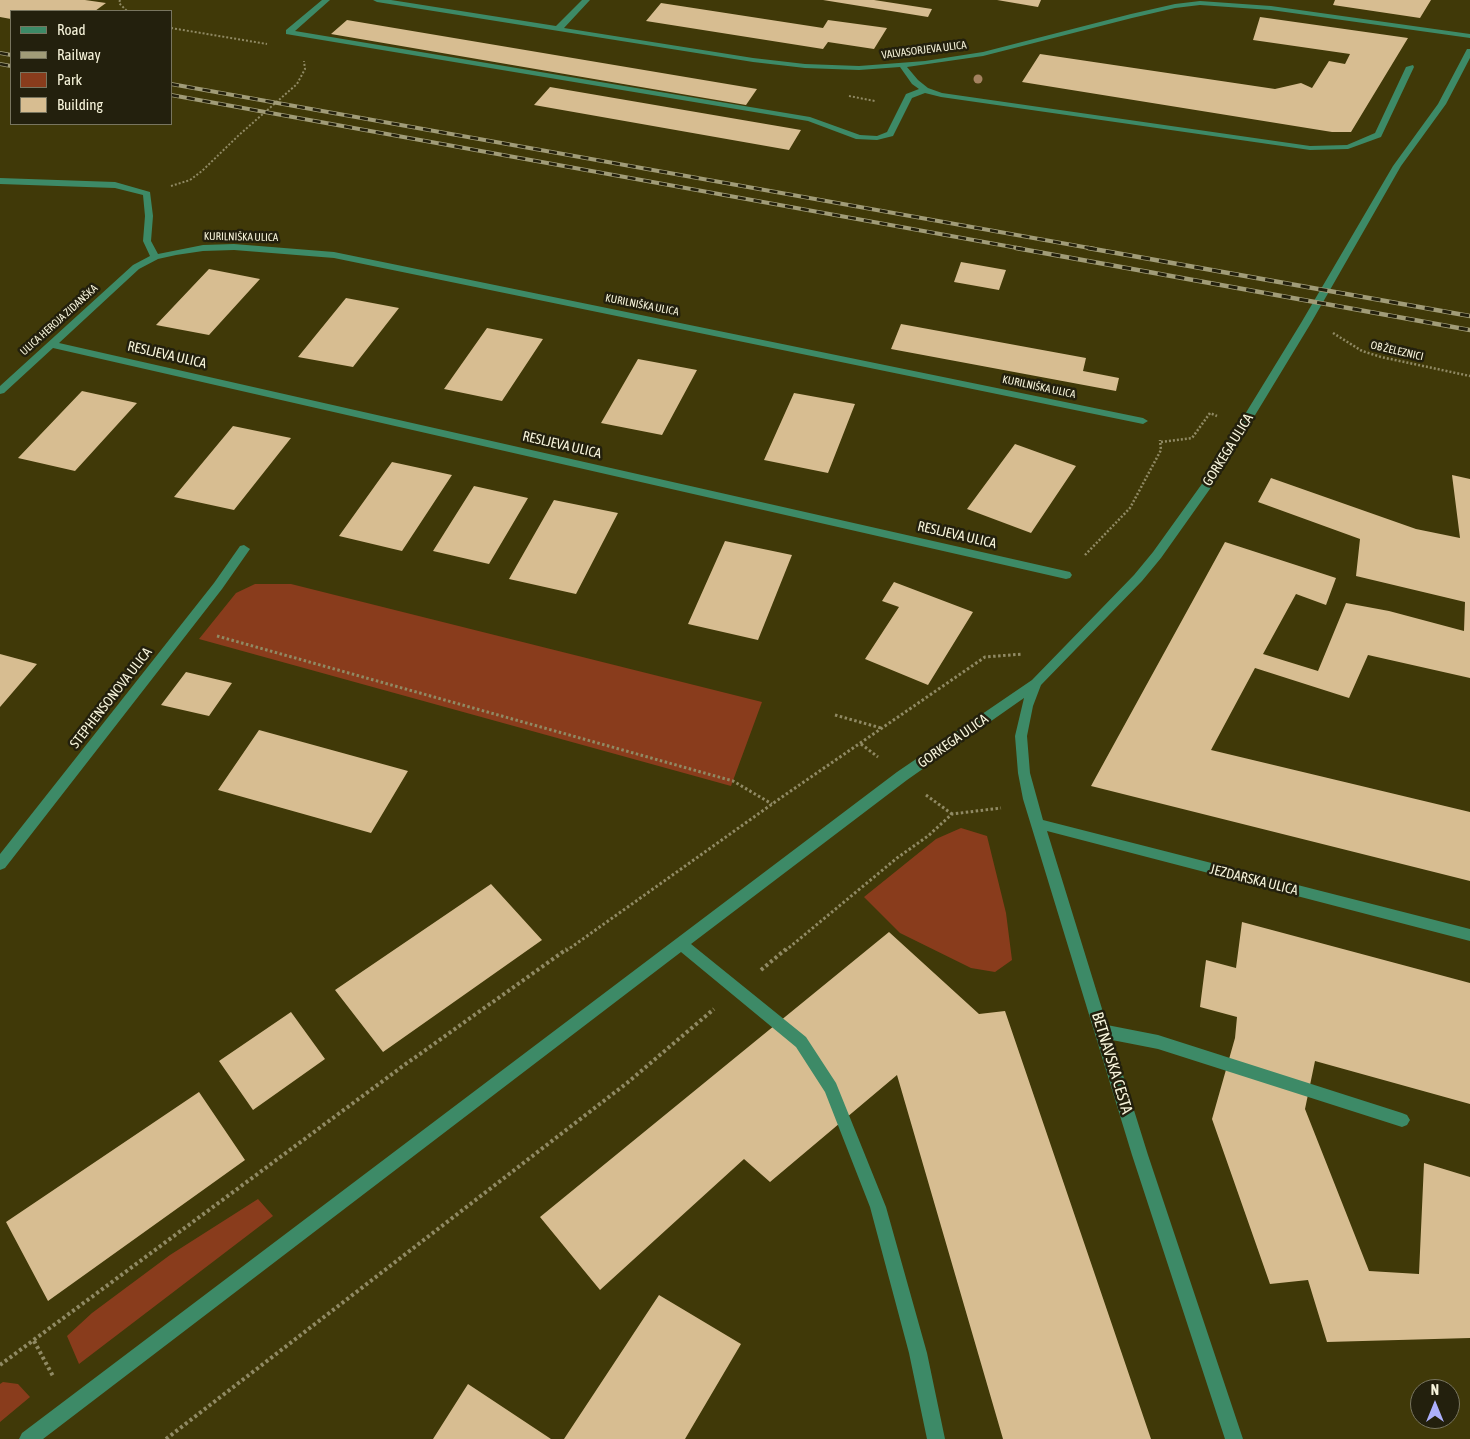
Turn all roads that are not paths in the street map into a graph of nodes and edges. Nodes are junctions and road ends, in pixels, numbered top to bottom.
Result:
1 (326, 0) edge
2 (377, 0) edge
3 (586, 0) edge
4 (1213, 0) edge
5 (1242, 4) junction
6 (558, 28) junction
7 (1470, 36) edge
8 (1470, 51) edge
9 (902, 65) junction
10 (1410, 67) dead end
11 (925, 90) junction
12 (0, 181) edge
13 (155, 257) junction
14 (136, 267) joint
15 (51, 344) junction
16 (0, 391) edge
17 (1143, 422) road end
18 (244, 549) dead end
19 (1066, 575) road end
20 (1036, 683) junction
21 (1039, 824) junction
22 (0, 864) edge
23 (1470, 935) edge
24 (681, 944) junction
25 (1102, 1031) junction
26 (1402, 1120) dead end
27 (28, 1439) edge
28 (936, 1439) edge
29 (1234, 1439) edge

1 - 11 street
2 - 6 street, VALVASORJEVA ULICA
3 - 6 street
4 - 5 street
5 - 7 street, VALVASORJEVA ULICA
5 - 9 street, VALVASORJEVA ULICA
6 - 9 street, VALVASORJEVA ULICA
8 - 20 street, GORKEGA ULICA
9 - 11 street
10 - 11 street
12 - 13 street
13 - 14 street, KURILNIŠKA ULICA
13 - 17 street, KURILNIŠKA ULICA
14 - 15 street, ULICA HEROJA ZIDANŠKA
15 - 16 street, ULICA HEROJA ZIDANŠKA
15 - 19 street, RESLJEVA ULICA
18 - 22 street, STEPHENSONOVA ULICA
20 - 21 street, BETNAVSKA CESTA
20 - 24 street, GORKEGA ULICA
21 - 23 street, JEZDARSKA ULICA
21 - 25 street, BETNAVSKA CESTA
24 - 27 street, GORKEGA ULICA
24 - 28 street
25 - 26 street
25 - 29 street, BETNAVSKA CESTA

